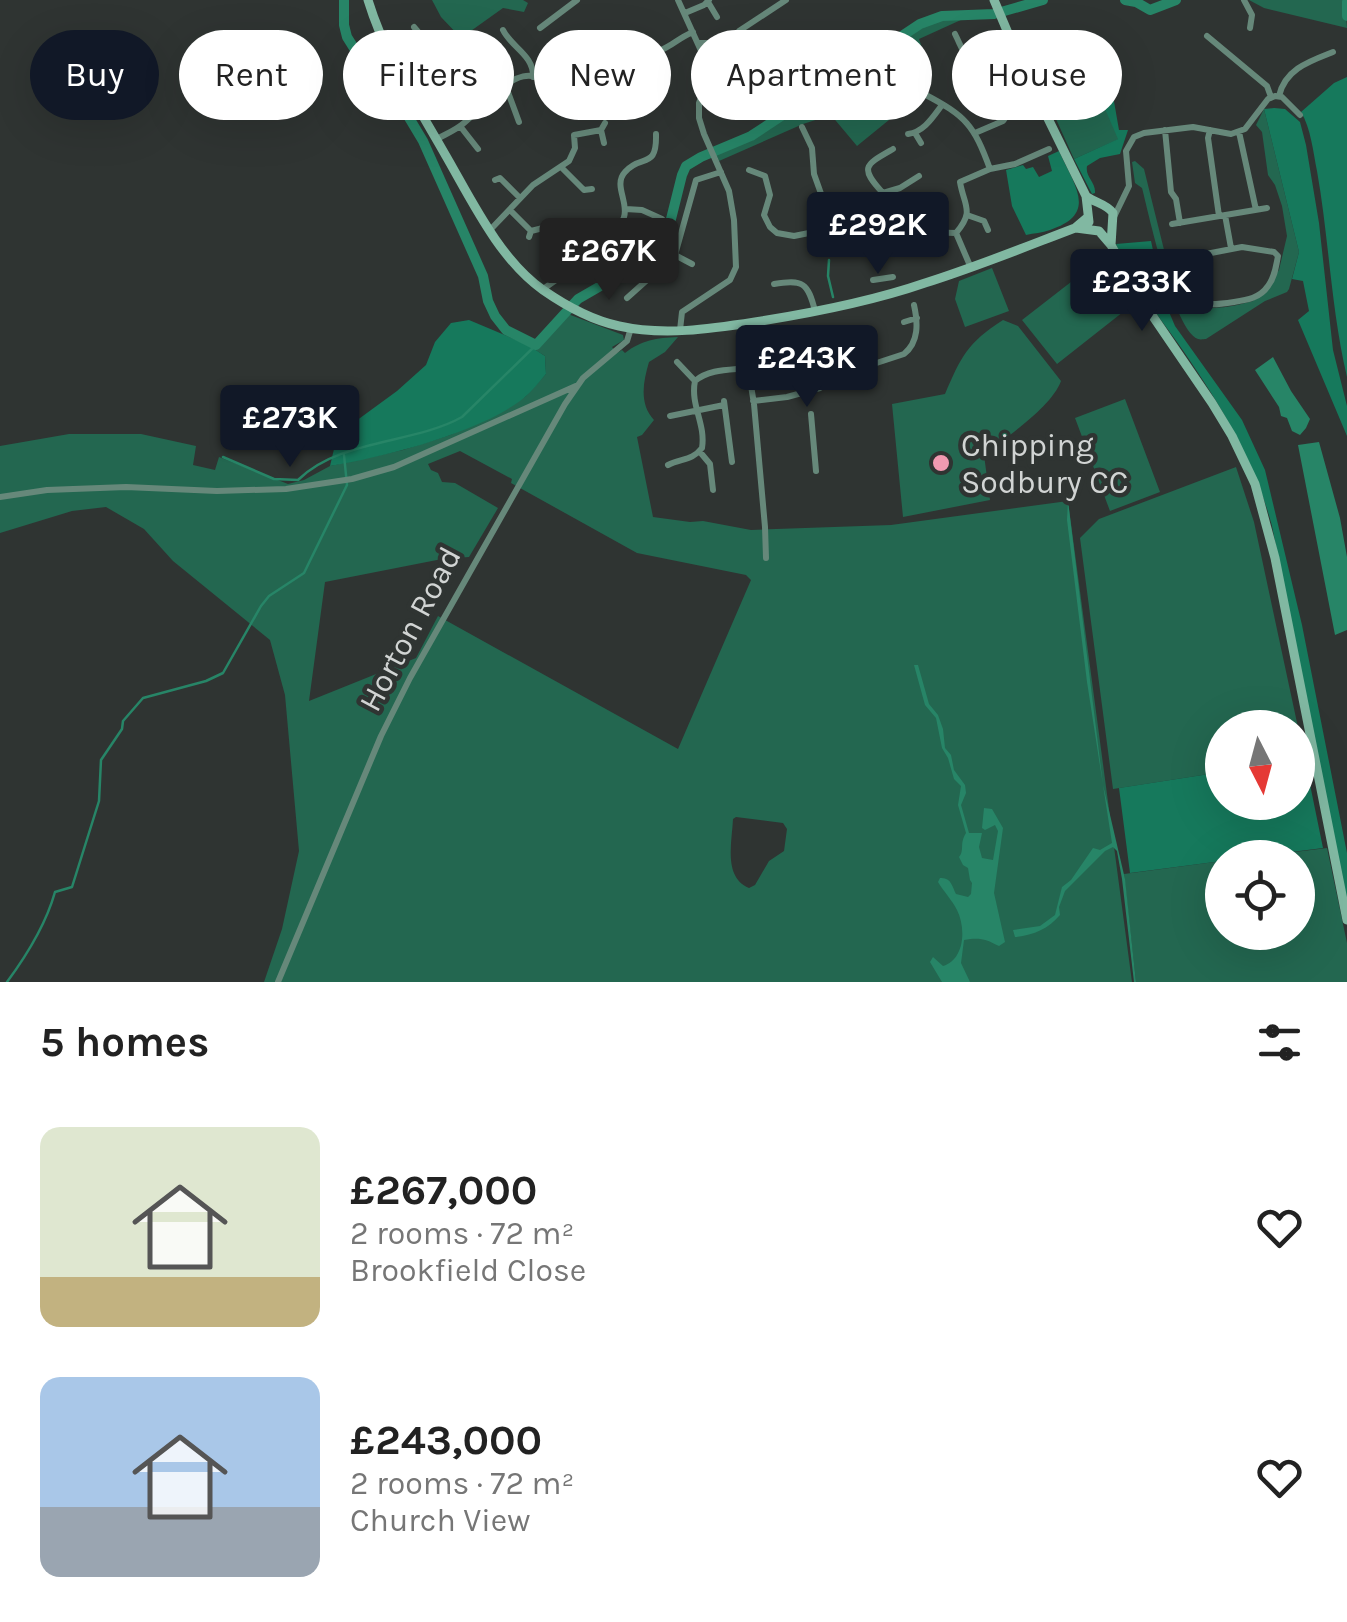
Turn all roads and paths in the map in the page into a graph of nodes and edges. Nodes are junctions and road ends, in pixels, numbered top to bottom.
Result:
1 (368, 0) edge
2 (576, 0) edge
3 (678, 0) edge
4 (786, 0) edge
5 (1244, 0) edge
6 (708, 1) edge
7 (566, 3) edge
8 (997, 7) edge
9 (685, 14) junction
10 (717, 17) dead end
11 (414, 28) dead end
12 (540, 28) dead end
13 (1250, 28) dead end
14 (379, 30) edge
15 (416, 30) edge
16 (692, 30) edge
17 (741, 30) edge
18 (1007, 30) edge
19 (1207, 36) dead end
20 (514, 43) edge
21 (1332, 52) dead end
22 (533, 76) joint
23 (514, 80) edge
24 (932, 96) edge
25 (1275, 97) junction
26 (942, 105) junction
27 (514, 108) edge
28 (1300, 114) dead end
29 (426, 120) edge
30 (466, 120) edge
31 (699, 120) edge
32 (1003, 120) edge
33 (1049, 120) edge
34 (519, 122) dead end
35 (460, 126) junction
36 (802, 127) dead end
37 (1165, 130) junction
38 (1210, 130) junction
39 (1238, 132) junction
40 (975, 133) junction
41 (656, 134) dead end
42 (437, 139) junction
43 (920, 142) dead end
44 (604, 143) dead end
45 (893, 148) dead end
46 (478, 150) dead end
47 (1050, 150) dead end
48 (561, 167) junction
49 (990, 169) junction
50 (749, 170) dead end
51 (722, 172) junction
52 (919, 176) dead end
53 (499, 177) dead end
54 (592, 189) dead end
55 (882, 193) junction
56 (1086, 196) junction
57 (520, 198) junction
58 (1121, 200) junction
59 (1102, 205) junction
60 (626, 208) junction
61 (1267, 208) dead end
62 (510, 210) junction
63 (1256, 210) junction
64 (968, 215) junction
65 (1089, 215) junction
66 (1222, 216) junction
67 (657, 219) dead end
68 (1113, 221) junction
69 (880, 227) junction
70 (543, 228) dead end
71 (1075, 228) junction
72 (490, 229) junction
73 (834, 230) junction
74 (988, 230) dead end
75 (1096, 230) junction
76 (956, 233) junction
77 (1111, 245) junction
78 (1231, 249) junction
79 (675, 255) junction
80 (693, 265) dead end
81 (971, 268) junction
82 (893, 277) dead end
83 (883, 278) junction
84 (873, 280) dead end
85 (774, 284) dead end
86 (542, 290) junction
87 (888, 294) junction
88 (627, 298) dead end
89 (914, 305) dead end
90 (814, 312) junction
91 (916, 318) junction
92 (904, 322) dead end
93 (741, 324) junction
94 (631, 328) junction
95 (680, 330) junction
96 (784, 350) dead end
97 (678, 366) dead end
98 (747, 368) junction
99 (695, 381) junction
100 (578, 384) junction
101 (818, 388) junction
102 (753, 401) junction
103 (696, 409) junction
104 (673, 414) dead end
105 (811, 414) dead end
106 (700, 452) junction
107 (732, 462) dead end
108 (668, 465) dead end
109 (816, 471) dead end
110 (713, 490) dead end
111 (0, 497) edge
112 (766, 558) dead end
113 (1347, 920) edge
114 (278, 982) edge

1 - 14 main road
2 - 7 street
3 - 9 street
4 - 17 street
5 - 13 street
6 - 9 street
6 - 10 street
7 - 12 street
8 - 18 main road
9 - 16 street
11 - 15 street
19 - 25 street
20 - 22 street
21 - 25 street
22 - 23 street
24 - 26 street
25 - 28 street
25 - 39 street
26 - 40 street
26 - 43 street
27 - 34 street
29 - 42 main road
30 - 35 street
31 - 51 street
32 - 40 street
33 - 56 main road
35 - 42 street
35 - 46 street
36 - 73 street
37 - 38 street
37 - 58 street
37 - 66 street
38 - 39 street
38 - 66 street
39 - 63 street
40 - 49 street
41 - 60 street
42 - 72 main road
44 - 48 street
45 - 55 street
47 - 49 street
48 - 54 street
48 - 57 street
49 - 64 street
50 - 73 street
51 - 79 street
51 - 95 street
52 - 55 street
53 - 57 street
55 - 69 street
56 - 59 main road
56 - 65 main road
57 - 62 street
58 - 59 street
58 - 68 street
59 - 65 main road
59 - 68 main road
60 - 67 street
60 - 86 street
61 - 63 street
62 - 70 street
62 - 72 street
63 - 66 street
64 - 74 street
64 - 76 street
65 - 71 main road
65 - 75 main road
66 - 78 street
68 - 75 main road
68 - 77 main road
69 - 73 street
69 - 76 street
71 - 75 main road
71 - 81 main road
72 - 86 main road
75 - 77 main road
76 - 81 street
77 - 113 main road
78 - 78 street
79 - 80 street
79 - 88 street
81 - 87 main road
82 - 83 street
83 - 84 street
83 - 87 street
85 - 90 street
86 - 94 main road
87 - 90 main road
89 - 91 street
90 - 93 main road
91 - 92 street
91 - 101 street
93 - 95 main road
93 - 98 street
94 - 95 main road
94 - 100 street, Horton Road
96 - 101 street
97 - 99 street
98 - 99 street
98 - 102 street
99 - 103 street
100 - 111 street
100 - 114 street, Horton Road
101 - 102 street
102 - 112 street
103 - 104 street
103 - 106 street
103 - 107 street
105 - 109 street
106 - 108 street
106 - 110 street

